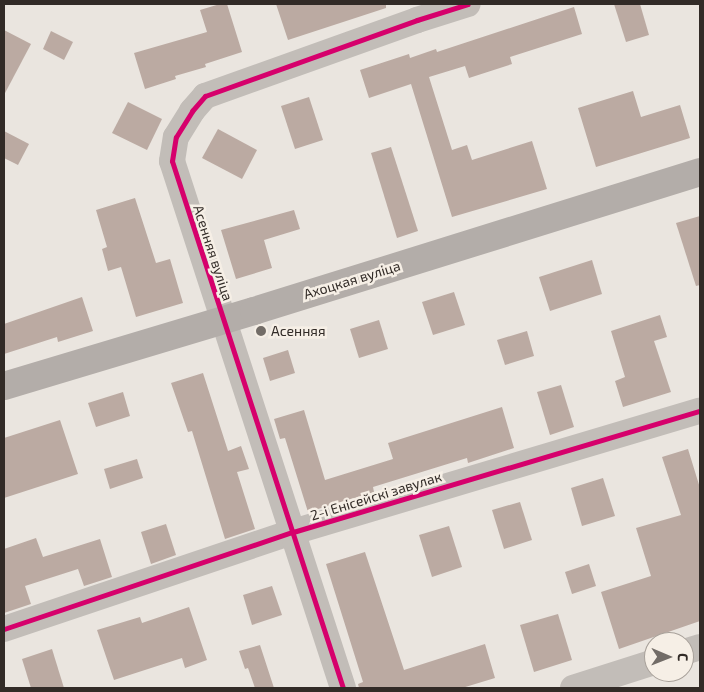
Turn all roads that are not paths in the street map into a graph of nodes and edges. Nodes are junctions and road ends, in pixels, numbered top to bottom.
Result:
1 (468, 4) edge
2 (414, 12) edge
3 (700, 172) edge
4 (223, 320) junction
5 (4, 386) edge
6 (700, 411) edge
7 (293, 532) junction
8 (4, 629) edge
9 (644, 665) edge
10 (343, 688) edge
11 (573, 688) edge

1 - 2 street, Асенняя вуліца
2 - 4 street, Асенняя вуліца
3 - 4 street, Ахоцкая вуліца
4 - 5 street, Ахоцкая вуліца
4 - 7 street, Асенняя вуліца
6 - 7 street, 2-і Енісейскі завулак
7 - 8 street, 2-і Енісейскі завулак
7 - 10 street, Асенняя вуліца
9 - 11 street

